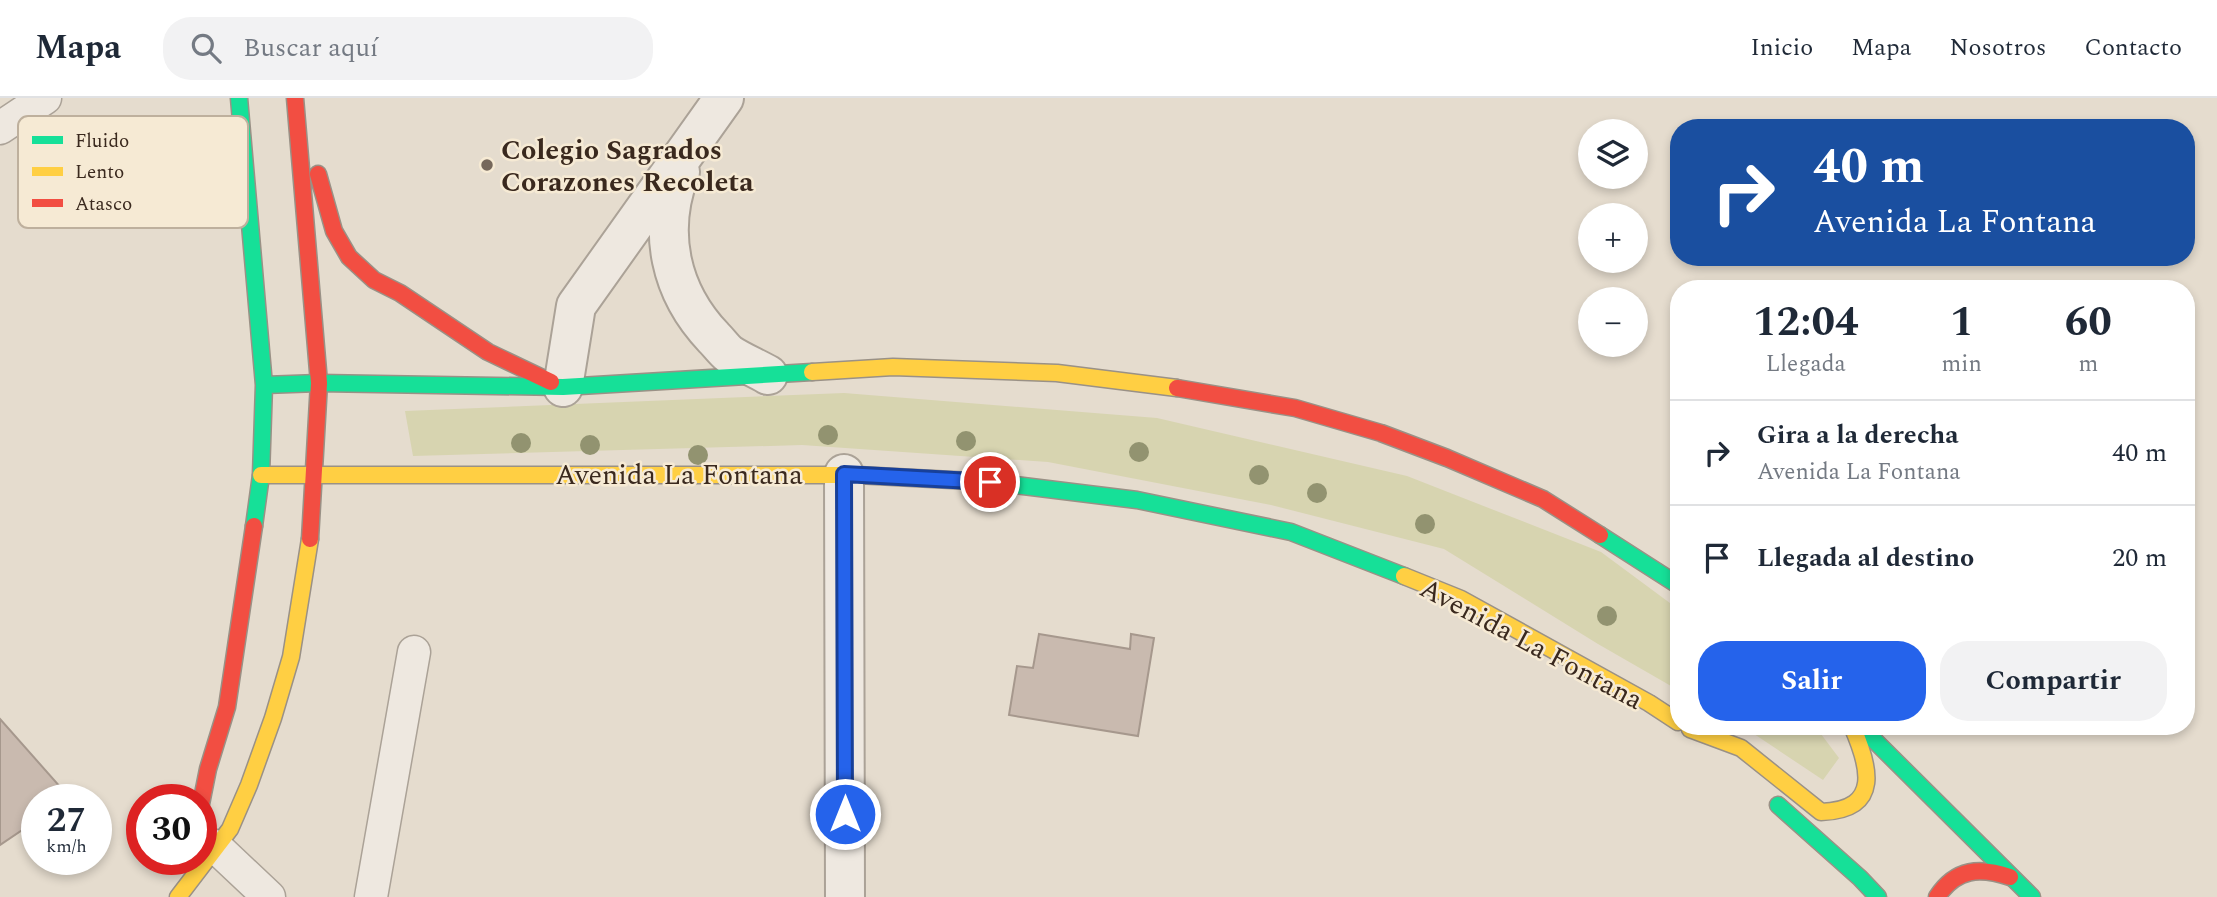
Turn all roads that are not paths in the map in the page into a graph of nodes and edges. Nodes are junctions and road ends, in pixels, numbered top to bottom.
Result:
1 (46, 98) edge
2 (239, 98) edge
3 (296, 98) edge
4 (724, 98) edge
5 (18, 116) edge
6 (18, 116) edge
7 (241, 116) edge
8 (0, 128) edge
9 (688, 152) junction
10 (248, 192) edge
11 (768, 374) junction
12 (319, 383) junction
13 (264, 385) junction
14 (563, 387) junction
15 (844, 474) junction
16 (261, 475) junction
17 (315, 475) junction
18 (1670, 580) edge
19 (414, 652) dead end
20 (1670, 717) edge
21 (1695, 735) edge
22 (1707, 735) edge
23 (1856, 735) edge
24 (1869, 735) edge
25 (1720, 755) dead end
26 (205, 784) edge
27 (1771, 799) dead end
28 (217, 838) edge
29 (217, 860) edge
30 (189, 875) edge
31 (189, 875) edge
32 (2011, 877) junction
33 (178, 897) edge
34 (269, 897) edge
35 (371, 897) edge
36 (845, 897) edge
37 (1878, 897) edge
38 (1937, 897) edge
39 (2032, 897) edge

1 - 5 lane
2 - 7 main road
3 - 12 main road
3 - 14 main road
4 - 9 street
6 - 8 lane
9 - 11 street
9 - 14 street
10 - 13 main road
11 - 14 main road
11 - 18 main road
12 - 13 main road
12 - 14 main road
12 - 17 main road
13 - 16 main road
15 - 17 main road, Avenida La Fontana
15 - 20 main road, Avenida La Fontana
15 - 36 street
16 - 17 main road, Avenida La Fontana
16 - 26 main road
17 - 28 main road
19 - 35 lane
21 - 25 main road, Avenida La Fontana
22 - 23 main road
24 - 32 main road
27 - 37 main road
29 - 34 lane
30 - 33 main road
31 - 33 main road
32 - 38 main road
32 - 39 main road

